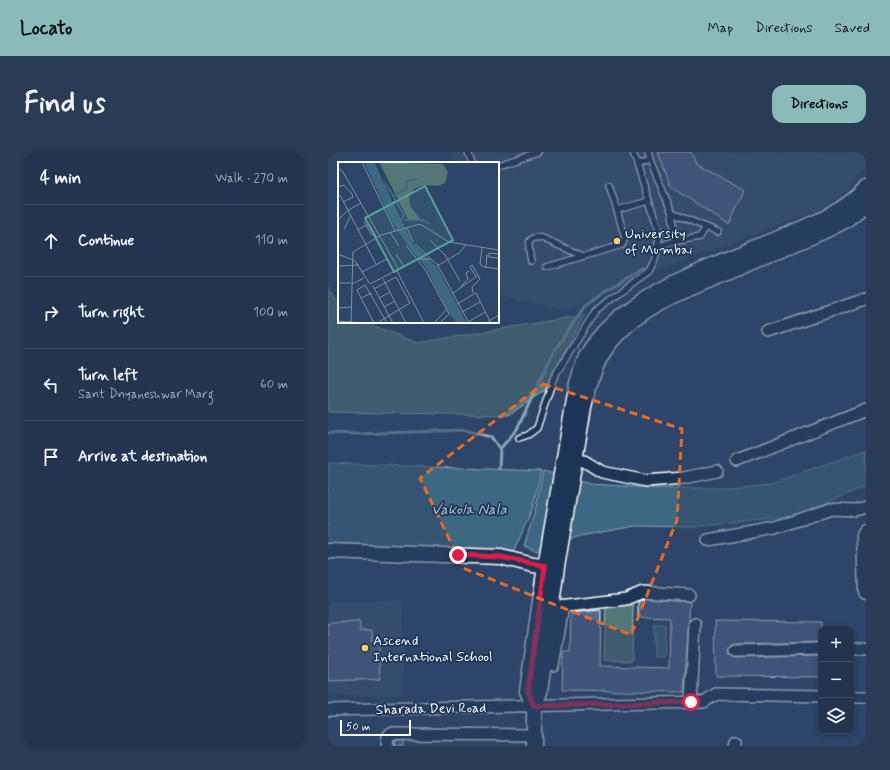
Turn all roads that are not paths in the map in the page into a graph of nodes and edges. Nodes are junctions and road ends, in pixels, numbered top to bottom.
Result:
1 (468, 152) edge
2 (538, 152) edge
3 (634, 152) edge
4 (648, 152) edge
5 (650, 160) junction
6 (472, 162) edge
7 (638, 164) junction
8 (499, 165) edge
9 (610, 185) dead end
10 (866, 188) edge
11 (649, 201) junction
12 (866, 204) edge
13 (617, 210) junction
14 (672, 213) junction
15 (706, 227) junction
16 (718, 232) dead end
17 (676, 241) junction
18 (658, 247) junction
19 (583, 256) junction
20 (531, 261) dead end
21 (547, 267) dead end
22 (684, 285) junction
23 (866, 299) edge
24 (768, 332) dead end
25 (866, 410) edge
26 (519, 438) dead end
27 (576, 461) junction
28 (737, 461) dead end
29 (717, 470) dead end
30 (866, 507) edge
31 (866, 532) edge
32 (708, 540) dead end
33 (328, 551) edge
34 (553, 552) junction
35 (551, 566) junction
36 (866, 592) edge
37 (689, 594) dead end
38 (552, 606) junction
39 (695, 624) dead end
40 (818, 649) edge
41 (854, 649) edge
42 (866, 649) edge
43 (736, 651) dead end
44 (818, 696) edge
45 (854, 697) edge
46 (866, 697) edge
47 (691, 702) junction
48 (534, 706) junction
49 (328, 710) edge
50 (534, 740) edge
51 (387, 746) edge

1 - 6 lane
2 - 8 lane
3 - 7 lane
4 - 5 lane
5 - 7 lane
5 - 14 lane
7 - 11 lane
9 - 13 lane
10 - 22 street
11 - 13 lane
11 - 18 lane
12 - 22 street
13 - 19 lane
14 - 15 lane
14 - 17 lane
15 - 16 lane
15 - 17 lane
17 - 18 lane
18 - 26 lane
19 - 20 lane
19 - 21 lane
22 - 27 street
22 - 34 street
23 - 24 street
25 - 28 street
27 - 29 street
27 - 34 street
30 - 32 street
31 - 36 street
33 - 35 street
34 - 35 street
35 - 38 street
37 - 38 street
38 - 48 street
38 - 48 street
39 - 47 street
40 - 43 street
41 - 42 street
44 - 47 street, Sharada Devi Road
45 - 46 street
47 - 48 street, Sharada Devi Road
48 - 49 street, Sharada Devi Road
48 - 50 street
50 - 51 street

